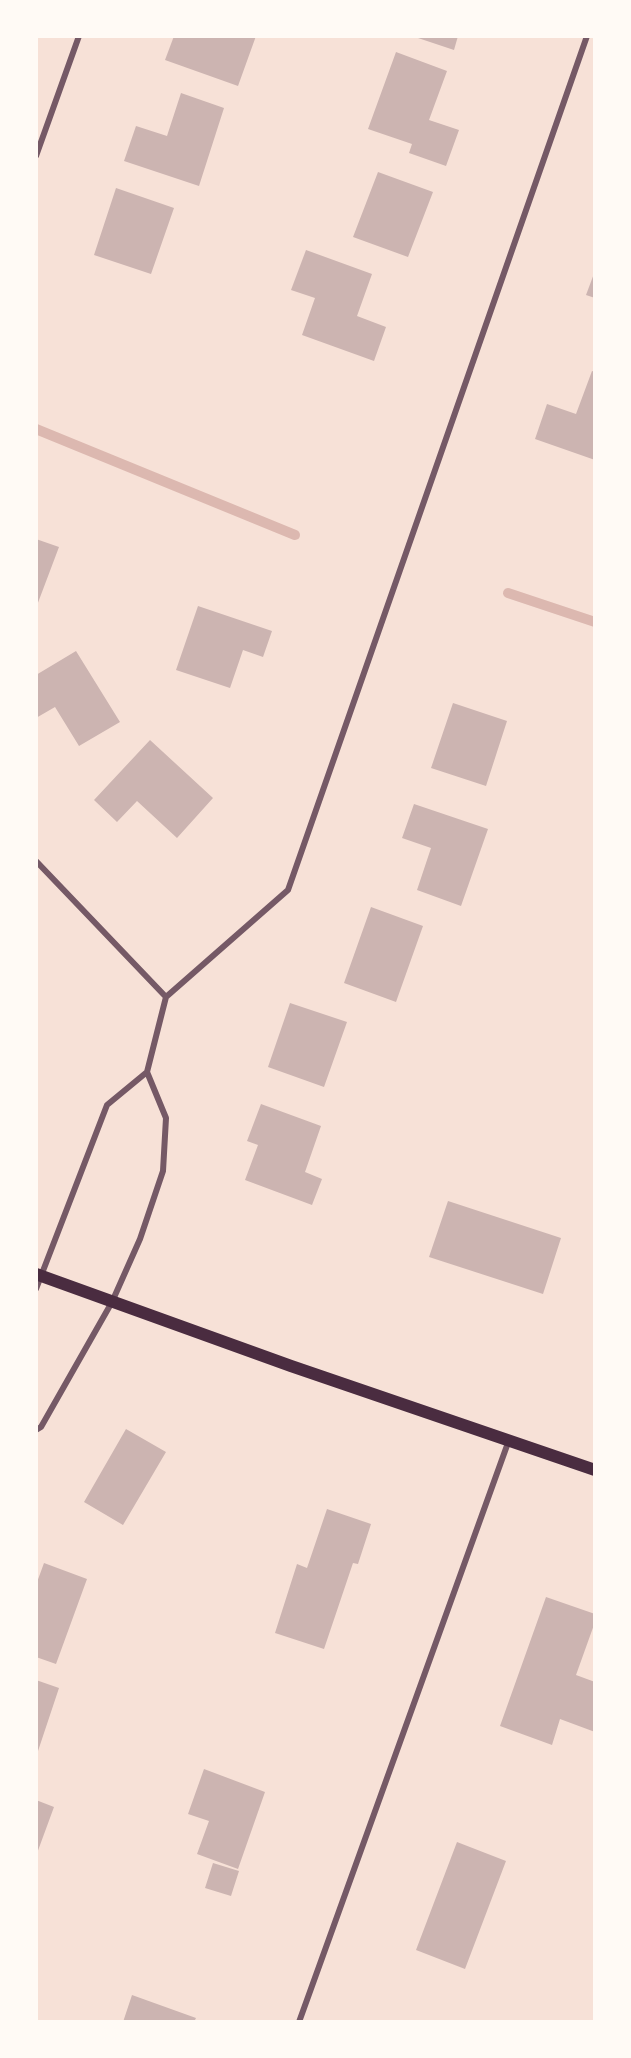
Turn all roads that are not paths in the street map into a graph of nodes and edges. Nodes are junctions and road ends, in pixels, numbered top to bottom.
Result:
1 (79, 36) edge
2 (587, 36) edge
3 (36, 156) edge
4 (36, 861) edge
5 (166, 997) junction
6 (147, 1072) junction
7 (38, 1275) edge
8 (36, 1289) edge
9 (112, 1302) junction
10 (36, 1430) edge
11 (509, 1440) junction
12 (595, 1470) edge
13 (299, 2022) edge

1 - 3 street
2 - 5 street
4 - 5 street
5 - 6 street
6 - 7 street
6 - 9 street
7 - 8 street
7 - 9 main road
9 - 10 street
9 - 11 main road
11 - 12 main road
11 - 13 street

